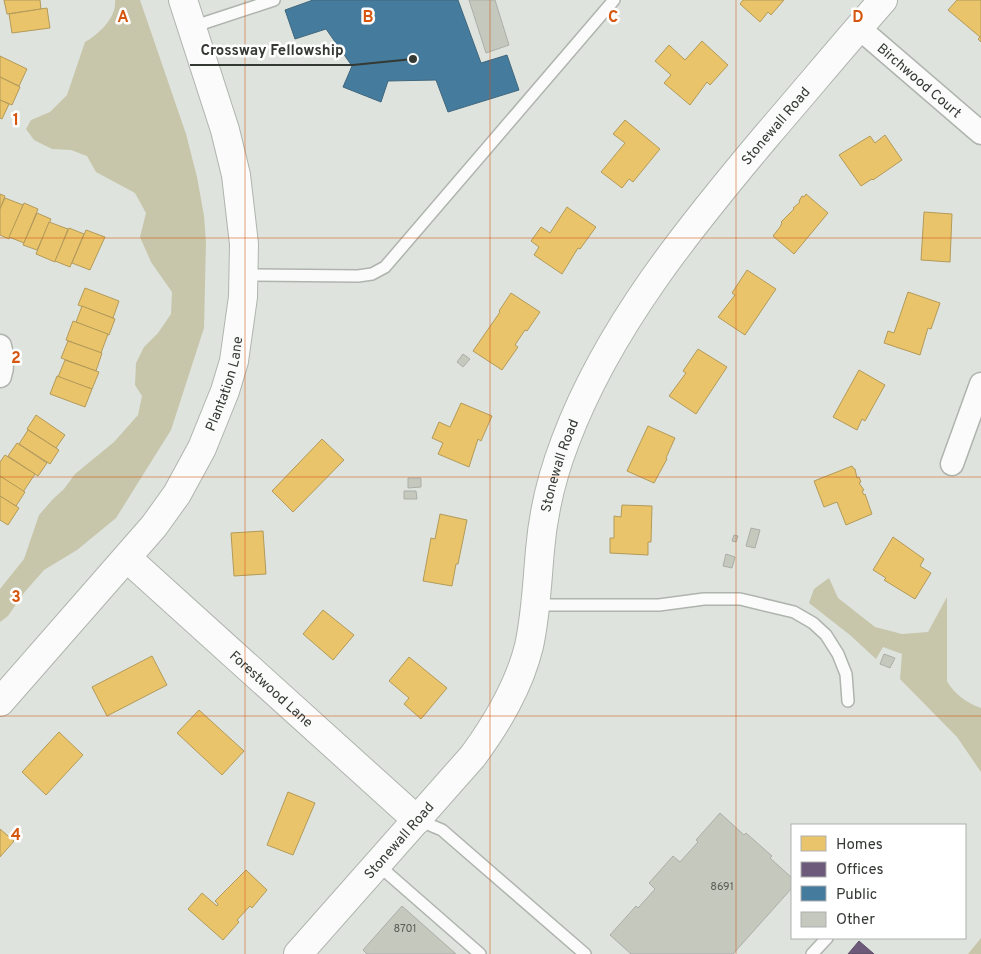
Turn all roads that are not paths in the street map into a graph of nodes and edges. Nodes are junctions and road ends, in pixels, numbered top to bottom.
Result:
1 (183, 0) edge
2 (274, 0) edge
3 (614, 0) edge
4 (883, 0) edge
5 (192, 27) junction
6 (859, 28) junction
7 (981, 132) edge
8 (244, 276) junction
9 (0, 346) edge
10 (0, 376) edge
11 (981, 384) edge
12 (952, 464) dead end
13 (127, 558) junction
14 (536, 605) junction
15 (848, 701) dead end
16 (0, 702) edge
17 (417, 820) junction
18 (377, 864) junction
19 (826, 939) edge
20 (298, 954) edge
21 (480, 954) edge
22 (586, 954) edge
23 (812, 954) edge

1 - 5 street, Plantation Lane
2 - 5 lane
3 - 8 lane
4 - 6 street, Stonewall Road
5 - 8 street, Plantation Lane
6 - 7 street, Birchwood Court
6 - 14 street, Stonewall Road
8 - 13 street, Plantation Lane
9 - 10 street
11 - 12 street
13 - 16 street, Plantation Lane
13 - 17 street, Forestwood Lane
14 - 15 lane
14 - 17 street, Stonewall Road
17 - 18 street, Stonewall Road
17 - 22 lane
18 - 20 street, Stonewall Road
18 - 21 lane
19 - 23 lane

